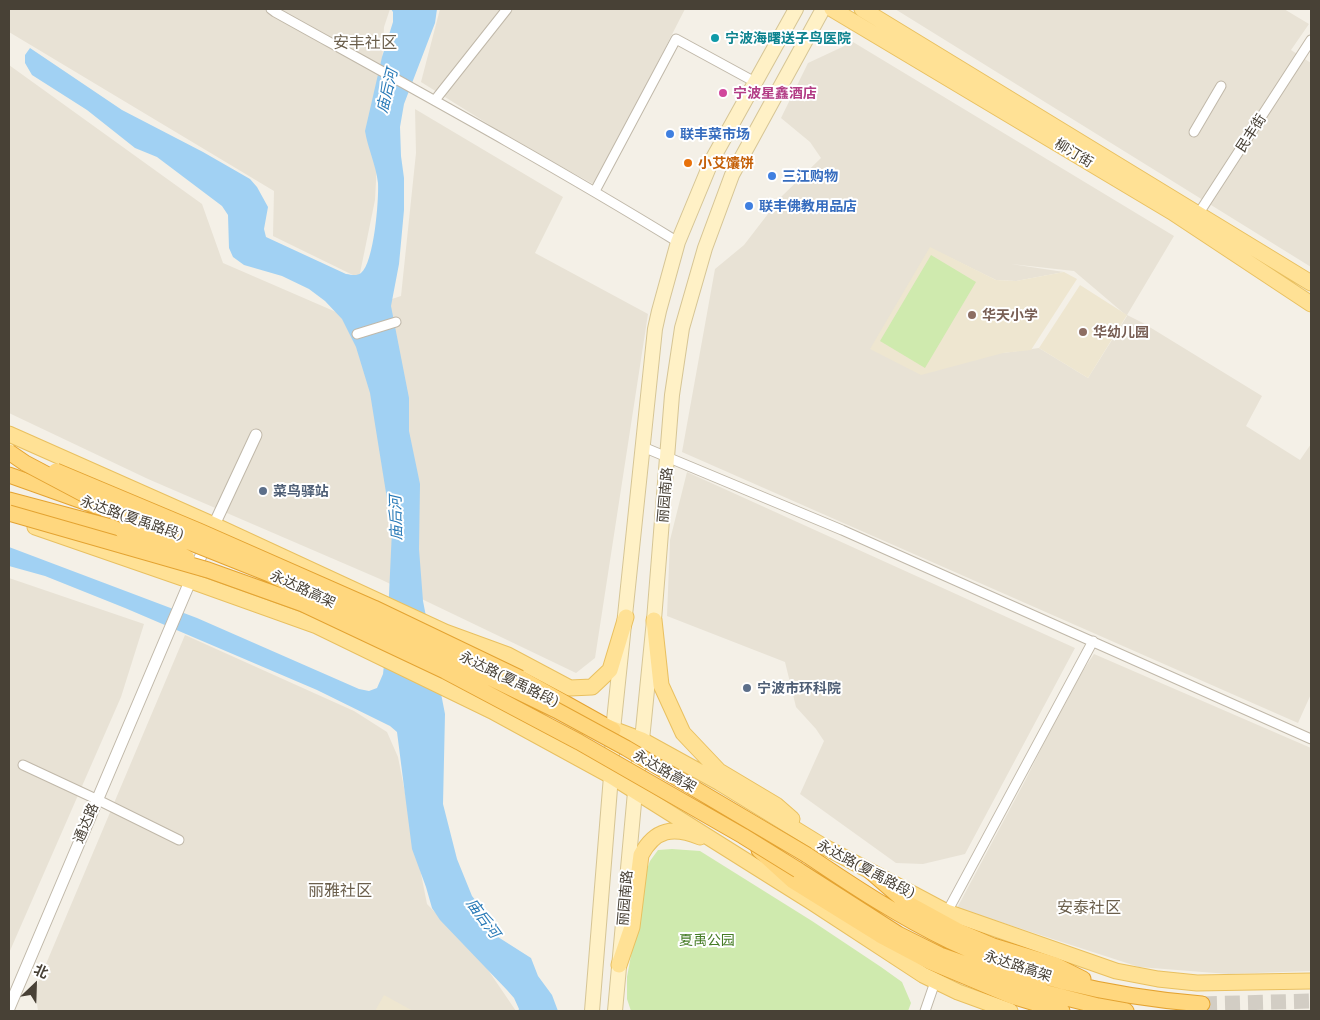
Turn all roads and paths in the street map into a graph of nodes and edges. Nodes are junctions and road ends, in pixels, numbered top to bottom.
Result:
1 (271, 9) edge
2 (507, 9) edge
3 (796, 9) edge
4 (823, 9) edge
5 (832, 9) edge
6 (862, 9) edge
7 (1311, 40) edge
8 (755, 82) junction
9 (1221, 86) dead end
10 (437, 101) junction
11 (1194, 132) dead end
12 (595, 191) junction
13 (1194, 218) junction
14 (678, 242) junction
15 (1311, 283) edge
16 (1311, 304) edge
17 (396, 322) dead end
18 (357, 334) dead end
19 (9, 434) edge
20 (256, 435) dead end
21 (643, 447) junction
22 (9, 453) edge
23 (668, 456) junction
24 (9, 475) edge
25 (9, 500) edge
26 (9, 513) edge
27 (9, 518) edge
28 (129, 518) junction
29 (214, 525) junction
30 (207, 543) junction
31 (208, 570) junction
32 (191, 581) junction
33 (392, 616) junction
34 (626, 617) junction
35 (654, 620) junction
36 (1093, 641) junction
37 (613, 730) junction
38 (1311, 739) edge
39 (642, 740) junction
40 (23, 765) dead end
41 (611, 776) junction
42 (635, 792) junction
43 (96, 799) junction
44 (179, 840) dead end
45 (821, 845) junction
46 (727, 848) junction
47 (870, 871) junction
48 (796, 876) junction
49 (947, 912) junction
50 (619, 966) junction
51 (1311, 981) edge
52 (935, 982) junction
53 (1124, 996) junction
54 (1202, 1004) tunnel mouth
55 (9, 1008) edge
56 (592, 1011) edge
57 (615, 1011) edge
58 (925, 1011) edge
59 (1010, 1011) edge
60 (1062, 1011) edge
61 (1126, 1011) edge

1 - 10 street
2 - 10 street
3 - 8 main road, 丽园南路
4 - 23 main road, 丽园南路
5 - 13 main road, 柳汀街
6 - 13 main road, 柳汀街
7 - 13 street, 民丰街
8 - 12 street
8 - 14 main road, 丽园南路
9 - 11 street
10 - 12 street
12 - 14 street
13 - 15 main road, 柳汀街
13 - 16 main road, 柳汀街
14 - 21 main road, 丽园南路
17 - 18 street
19 - 29 main road
20 - 29 street, 通达路
21 - 23 street
21 - 34 main road, 丽园南路
22 - 28 highway, bridge
22 - 37 highway, bridge
23 - 35 main road, 丽园南路
23 - 36 street
24 - 28 highway, bridge
24 - 30 main road, 永达路(夏禹路段)
25 - 31 highway, bridge
26 - 31 highway, bridge
27 - 32 main road
28 - 53 highway, 永达路高架, bridge
29 - 30 street, 通达路
29 - 33 main road
30 - 32 street, 通达路
30 - 33 main road, 永达路(夏禹路段)
31 - 48 highway, 永达路高架, bridge
32 - 41 main road
32 - 43 street, 通达路
33 - 34 main road
33 - 37 main road, 永达路(夏禹路段)
34 - 37 main road, 丽园南路
35 - 39 main road, 丽园南路
35 - 45 main road
36 - 38 street
36 - 49 street
37 - 39 main road, 永达路(夏禹路段)
37 - 41 main road, 丽园南路
39 - 42 main road, 丽园南路
39 - 45 main road, 永达路(夏禹路段)
40 - 43 street
41 - 42 main road
41 - 56 main road, 丽园南路
42 - 46 main road
42 - 50 main road, 丽园南路
43 - 44 street
43 - 55 street, 通达路
45 - 47 main road, 永达路(夏禹路段)
46 - 50 main road
46 - 52 main road
47 - 49 main road, 永达路(夏禹路段)
47 - 53 highway
48 - 60 highway
48 - 61 highway, 永达路高架
49 - 51 main road, 永达路(夏禹路段)
50 - 57 main road, 丽园南路
52 - 58 street
52 - 59 main road
53 - 54 highway, 永达路高架

